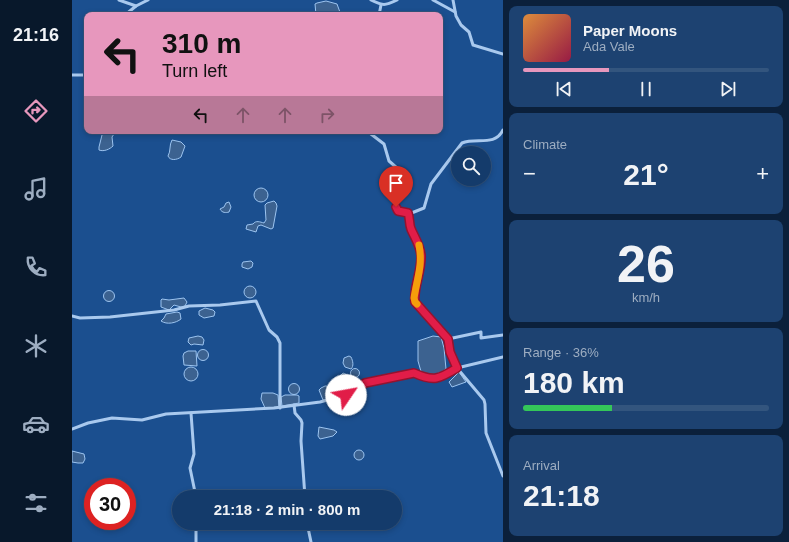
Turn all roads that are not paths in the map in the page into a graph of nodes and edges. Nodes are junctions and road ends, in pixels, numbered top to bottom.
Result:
1 (119, 0) edge
2 (148, 0) edge
3 (371, 0) edge
4 (397, 0) edge
5 (433, 0) edge
6 (453, 0) edge
7 (381, 5) junction
8 (136, 6) junction
9 (129, 12) edge
10 (380, 12) edge
11 (455, 12) junction
12 (503, 54) edge
13 (72, 75) edge
14 (84, 75) edge
15 (503, 130) edge
16 (371, 134) edge
17 (409, 214) junction
18 (72, 316) edge
19 (503, 335) edge
20 (448, 339) junction
21 (503, 357) edge
22 (457, 368) junction
23 (294, 405) junction
24 (280, 408) junction
25 (192, 413) junction
26 (72, 429) edge
27 (503, 476) edge
28 (195, 490) edge
29 (304, 490) edge
30 (196, 530) edge
31 (308, 530) edge
32 (196, 542) edge
33 (311, 542) edge

1 - 8 street
2 - 8 street
3 - 7 street
4 - 7 street
5 - 11 street
6 - 11 street
7 - 10 street
8 - 9 street
11 - 12 street
13 - 14 street
15 - 17 street
16 - 17 street
17 - 20 street
18 - 24 street
19 - 20 street
20 - 22 street
21 - 22 street
22 - 23 street
22 - 27 street
23 - 24 street
23 - 29 street
24 - 25 street
25 - 26 street
25 - 28 street
30 - 32 street
31 - 33 street

